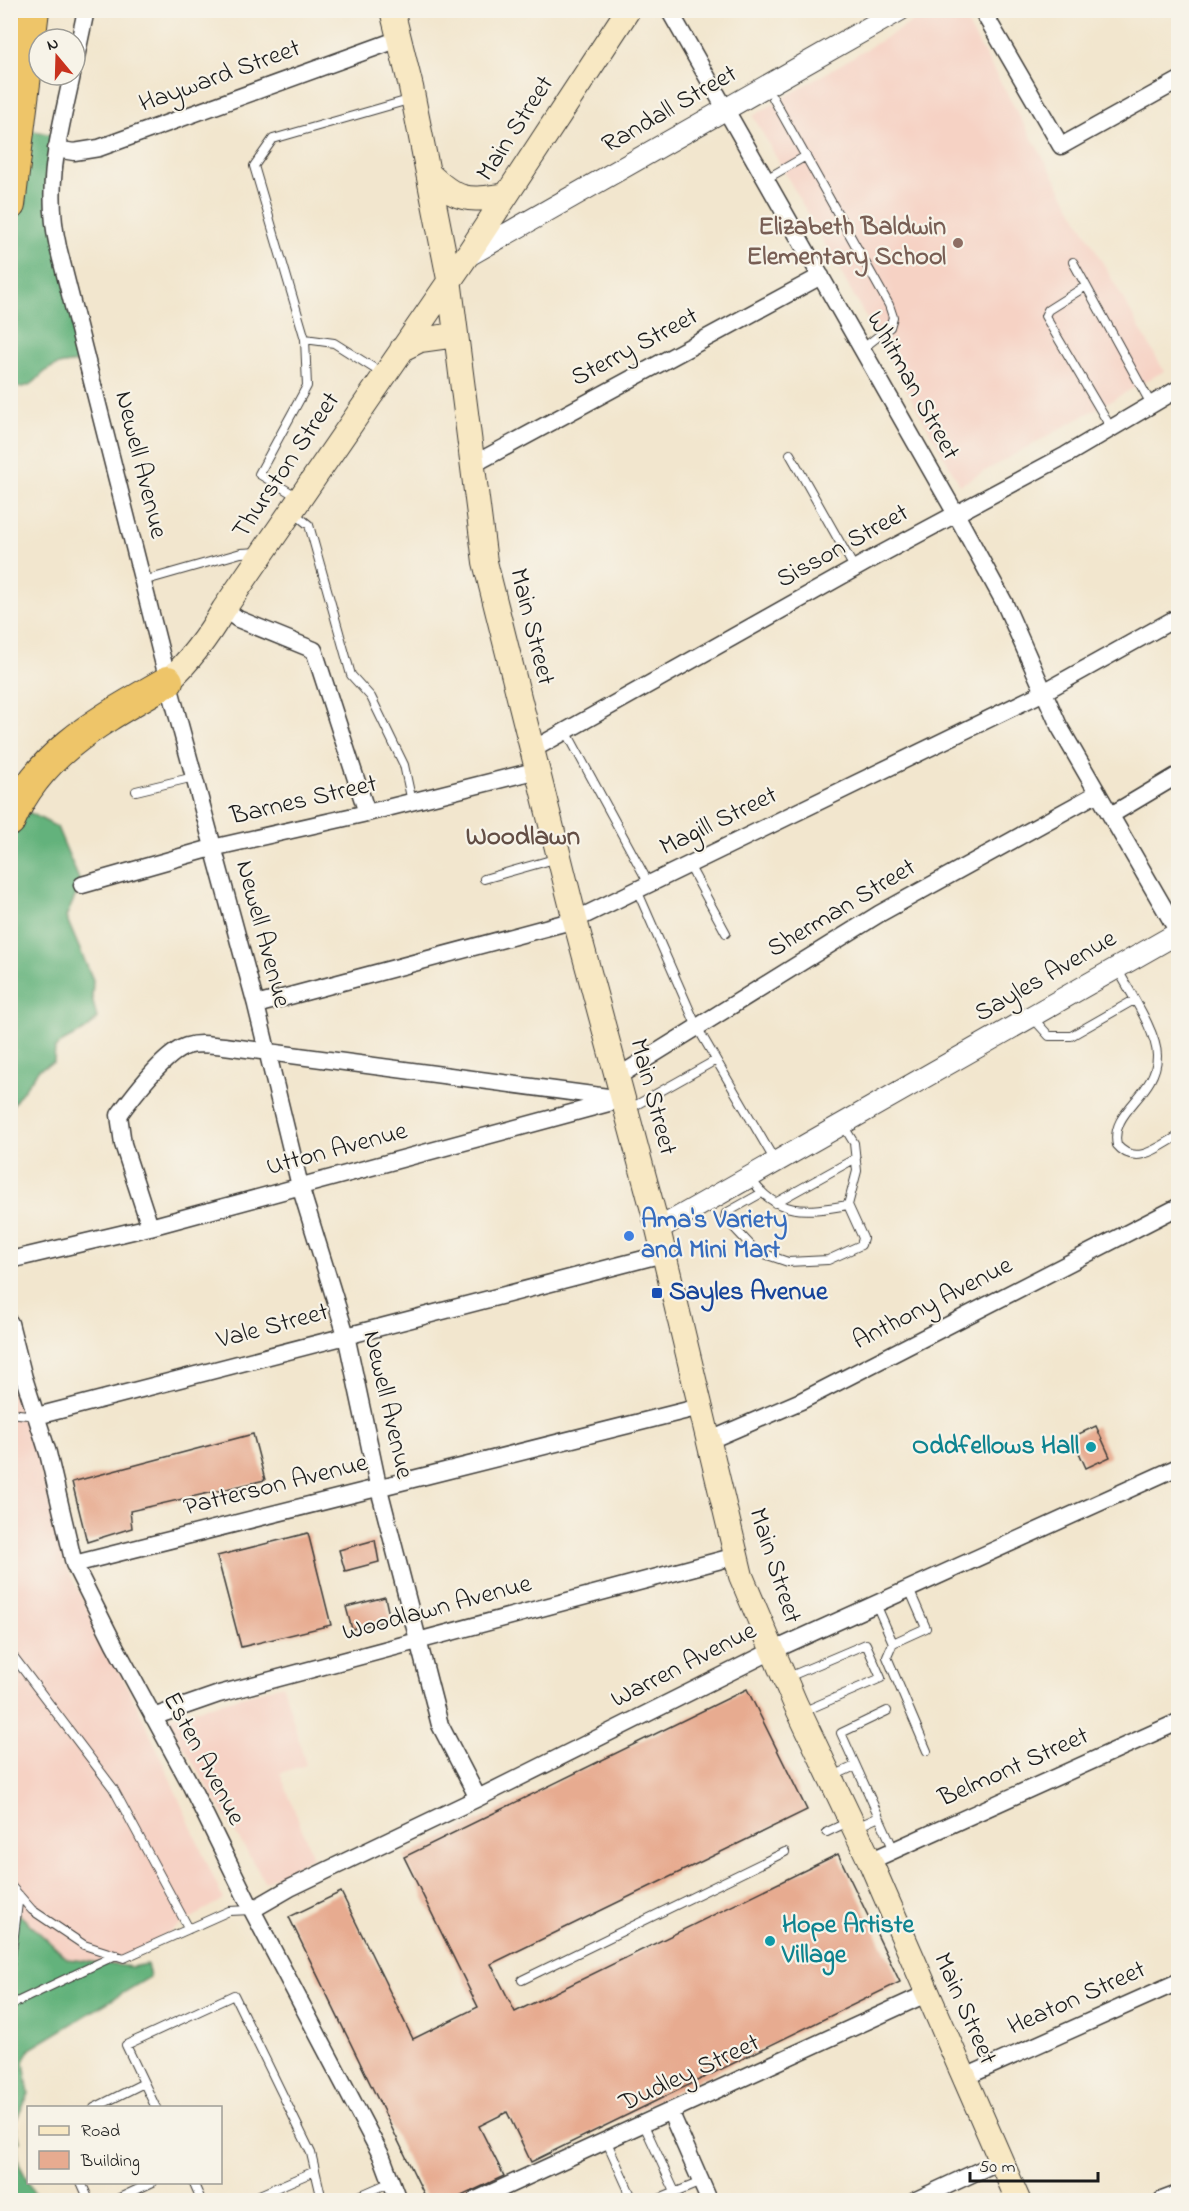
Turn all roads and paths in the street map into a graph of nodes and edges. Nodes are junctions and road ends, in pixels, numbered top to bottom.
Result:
1 (34, 10) edge
2 (86, 10) edge
3 (392, 10) edge
4 (628, 10) edge
5 (669, 10) edge
6 (900, 10) edge
7 (982, 10) edge
8 (82, 27) edge
9 (399, 39) junction
10 (1179, 81) edge
11 (69, 87) edge
12 (773, 98) dead end
13 (413, 99) junction
14 (727, 109) junction
15 (56, 149) junction
16 (806, 156) junction
17 (428, 173) junction
18 (766, 179) junction
19 (506, 195) junction
20 (10, 205) edge
21 (466, 257) junction
22 (1073, 262) dead end
23 (821, 276) junction
24 (449, 279) junction
25 (1086, 286) junction
26 (456, 335) junction
27 (305, 339) junction
28 (402, 349) junction
29 (862, 349) junction
30 (384, 375) junction
31 (1179, 388) edge
32 (1151, 404) junction
33 (1111, 428) junction
34 (790, 454) dead end
35 (474, 464) junction
36 (296, 504) junction
37 (956, 514) junction
38 (263, 551) junction
39 (855, 569) junction
40 (143, 581) junction
41 (224, 609) junction
42 (1179, 617) edge
43 (168, 681) junction
44 (1045, 691) junction
45 (566, 731) junction
46 (535, 760) junction
47 (1179, 775) edge
48 (194, 777) junction
49 (135, 791) dead end
50 (1098, 793) junction
51 (412, 802) junction
52 (367, 813) junction
53 (1111, 815) junction
54 (10, 821) edge
55 (212, 848) junction
56 (560, 858) junction
57 (689, 865) junction
58 (484, 879) dead end
59 (82, 885) dead end
60 (643, 887) junction
61 (575, 920) junction
62 (1179, 932) edge
63 (726, 933) dead end
64 (1117, 968) junction
65 (1134, 1000) junction
66 (256, 1005) junction
67 (1031, 1016) junction
68 (697, 1027) junction
69 (267, 1052) junction
70 (716, 1060) junction
71 (622, 1096) junction
72 (842, 1124) junction
73 (1179, 1136) edge
74 (856, 1158) junction
75 (775, 1162) junction
76 (755, 1185) junction
77 (300, 1186) junction
78 (775, 1203) junction
79 (848, 1205) junction
80 (1179, 1207) edge
81 (150, 1227) junction
82 (658, 1228) junction
83 (663, 1254) junction
84 (10, 1260) edge
85 (10, 1323) edge
86 (345, 1335) junction
87 (700, 1407) junction
88 (10, 1413) edge
89 (37, 1416) junction
90 (708, 1441) junction
91 (1179, 1467) edge
92 (378, 1485) junction
93 (736, 1556) junction
94 (74, 1564) junction
95 (909, 1589) junction
96 (876, 1604) junction
97 (419, 1639) junction
98 (893, 1643) junction
99 (772, 1651) junction
100 (10, 1652) edge
101 (784, 1679) junction
102 (887, 1711) dead end
103 (800, 1713) junction
104 (153, 1717) junction
105 (1179, 1722) edge
106 (927, 1751) dead end
107 (855, 1766) junction
108 (831, 1777) junction
109 (478, 1798) junction
110 (879, 1817) junction
111 (853, 1824) junction
112 (827, 1832) dead end
113 (894, 1850) junction
114 (785, 1852) dead end
115 (870, 1861) junction
116 (10, 1885) edge
117 (19, 1895) junction
118 (252, 1910) junction
119 (189, 1929) junction
120 (116, 1955) junction
121 (10, 1967) edge
122 (522, 1980) dead end
123 (1179, 1982) edge
124 (926, 1994) junction
125 (10, 2001) edge
126 (963, 2078) junction
127 (144, 2083) junction
128 (98, 2106) edge
129 (155, 2106) edge
130 (670, 2111) junction
131 (644, 2123) junction
132 (606, 2140) junction
133 (1000, 2161) junction
134 (315, 2171) junction
135 (391, 2182) junction
136 (701, 2182) junction
137 (82, 2184) edge
138 (149, 2184) edge
139 (194, 2184) edge
140 (675, 2192) junction
141 (1179, 2194) edge
142 (89, 2200) edge
143 (115, 2200) edge
144 (201, 2200) edge
145 (248, 2200) edge
146 (322, 2200) edge
147 (353, 2200) edge
148 (398, 2200) edge
149 (476, 2200) edge
150 (633, 2200) edge
151 (657, 2200) edge
152 (709, 2200) edge
153 (916, 2200) edge
154 (1018, 2200) edge
155 (1162, 2200) edge

1 - 20 highway
2 - 8 street
3 - 9 main road
4 - 19 main road, Main Street
5 - 14 street, Whitman Street
6 - 14 street, Randall Street
7 - 10 street
9 - 13 main road
9 - 15 street, Hayward Street
11 - 15 street, Newell Avenue
12 - 16 lane
13 - 17 main road
13 - 27 lane
14 - 18 street, Whitman Street
14 - 21 street, Randall Street
15 - 40 street, Newell Avenue
16 - 18 lane
16 - 29 lane
17 - 19 main road
17 - 24 main road
18 - 23 street, Whitman Street
19 - 21 main road, Main Street
21 - 24 main road, Main Street
22 - 25 lane
23 - 29 street, Whitman Street
23 - 35 street, Sterry Street
24 - 26 main road, Main Street
24 - 28 main road, Thurston Street
25 - 32 lane
25 - 33 lane
26 - 28 main road
26 - 35 main road, Main Street
27 - 30 lane
27 - 36 lane
28 - 30 main road, Thurston Street
29 - 37 street, Whitman Street
30 - 36 main road, Thurston Street
31 - 32 street, Sisson Street
32 - 33 street, Sisson Street
33 - 37 street, Sisson Street
34 - 39 lane
35 - 46 main road, Main Street
36 - 38 main road, Thurston Street
36 - 51 lane
37 - 39 street, Sisson Street
37 - 44 street, Whitman Street
38 - 40 lane
38 - 41 main road, Thurston Street
39 - 45 street, Sisson Street
40 - 43 street, Newell Avenue
41 - 43 main road, Thurston Street
41 - 52 street
42 - 44 street, Magill Street
43 - 48 street, Newell Avenue
43 - 54 highway
44 - 50 street, Whitman Street
44 - 57 street, Magill Street
45 - 46 street, Sisson Street
45 - 60 lane
46 - 51 street, Barnes Street
46 - 56 main road, Main Street
47 - 53 street
48 - 49 lane
48 - 55 street, Newell Avenue
50 - 53 street, Whitman Street
50 - 68 street, Sherman Street
51 - 52 street, Barnes Street
52 - 55 street, Barnes Street
53 - 62 street
55 - 59 street, Barnes Street
55 - 66 street, Newell Avenue
56 - 58 lane
56 - 61 main road, Main Street
57 - 60 street, Magill Street
57 - 63 lane
60 - 61 street, Magill Street
60 - 68 lane
61 - 66 street, Magill Street
61 - 71 main road, Main Street
62 - 64 street, Sayles Avenue
64 - 65 lane
64 - 67 street, Sayles Avenue
65 - 67 lane
65 - 73 lane
66 - 69 street, Newell Avenue
67 - 72 street, Sayles Avenue
68 - 70 lane
68 - 71 street, Sherman Street
69 - 71 street
69 - 77 street, Newell Avenue
69 - 81 street
70 - 71 lane
70 - 75 lane
71 - 77 street, Utton Avenue
71 - 82 main road, Main Street
72 - 74 lane
72 - 75 street, Sayles Avenue
74 - 78 lane
74 - 79 lane
75 - 76 street, Sayles Avenue
76 - 78 lane
76 - 79 lane
76 - 82 street, Sayles Avenue
77 - 81 street, Utton Avenue
77 - 86 street, Newell Avenue
78 - 79 lane
80 - 90 street, Anthony Avenue
81 - 84 street, Utton Avenue
82 - 83 main road, Main Street
83 - 86 street, Vale Street
83 - 87 main road, Main Street
85 - 89 street, Esten Avenue
86 - 89 street, Vale Street
86 - 92 street, Newell Avenue
87 - 90 main road, Main Street
87 - 92 street, Patterson Avenue
88 - 89 lane
89 - 94 street, Esten Avenue
90 - 93 main road, Main Street
91 - 95 street, Warren Avenue
92 - 94 street, Patterson Avenue
92 - 97 street, Newell Avenue
93 - 97 street, Woodlawn Avenue
93 - 99 main road, Main Street
94 - 104 street, Esten Avenue
95 - 96 street, Warren Avenue
95 - 98 lane
96 - 98 lane
96 - 99 street, Warren Avenue
97 - 104 street, Woodlawn Avenue
97 - 109 street, Newell Avenue
98 - 106 lane
99 - 101 main road, Main Street
99 - 109 street, Warren Avenue
100 - 119 lane
101 - 103 main road, Main Street
101 - 103 lane
102 - 107 lane
103 - 108 main road, Main Street
104 - 118 street, Esten Avenue
105 - 113 street, Belmont Street
107 - 108 lane
107 - 110 lane
108 - 111 main road, Main Street
109 - 118 street, Warren Avenue
110 - 111 lane
110 - 113 lane
111 - 112 lane
111 - 115 main road, Main Street
113 - 115 street, Belmont Street
114 - 122 lane
115 - 124 main road, Main Street
116 - 117 lane
117 - 120 lane
117 - 121 lane
118 - 119 lane
118 - 135 street, Esten Avenue
119 - 120 lane
120 - 125 lane
123 - 126 street, Heaton Street
124 - 126 main road, Main Street
124 - 130 street, Dudley Street
126 - 133 main road, Main Street
127 - 128 lane
127 - 129 lane
127 - 134 lane
130 - 131 street, Dudley Street
130 - 136 street
131 - 132 street, Dudley Street
131 - 140 lane
132 - 149 street, Dudley Street
132 - 150 lane
133 - 153 street
133 - 154 main road, Main Street
134 - 145 lane
134 - 146 lane
135 - 147 lane
135 - 148 street, Esten Avenue
136 - 140 lane
136 - 152 street
137 - 142 lane
138 - 143 lane
139 - 144 lane
140 - 151 lane
141 - 155 street

